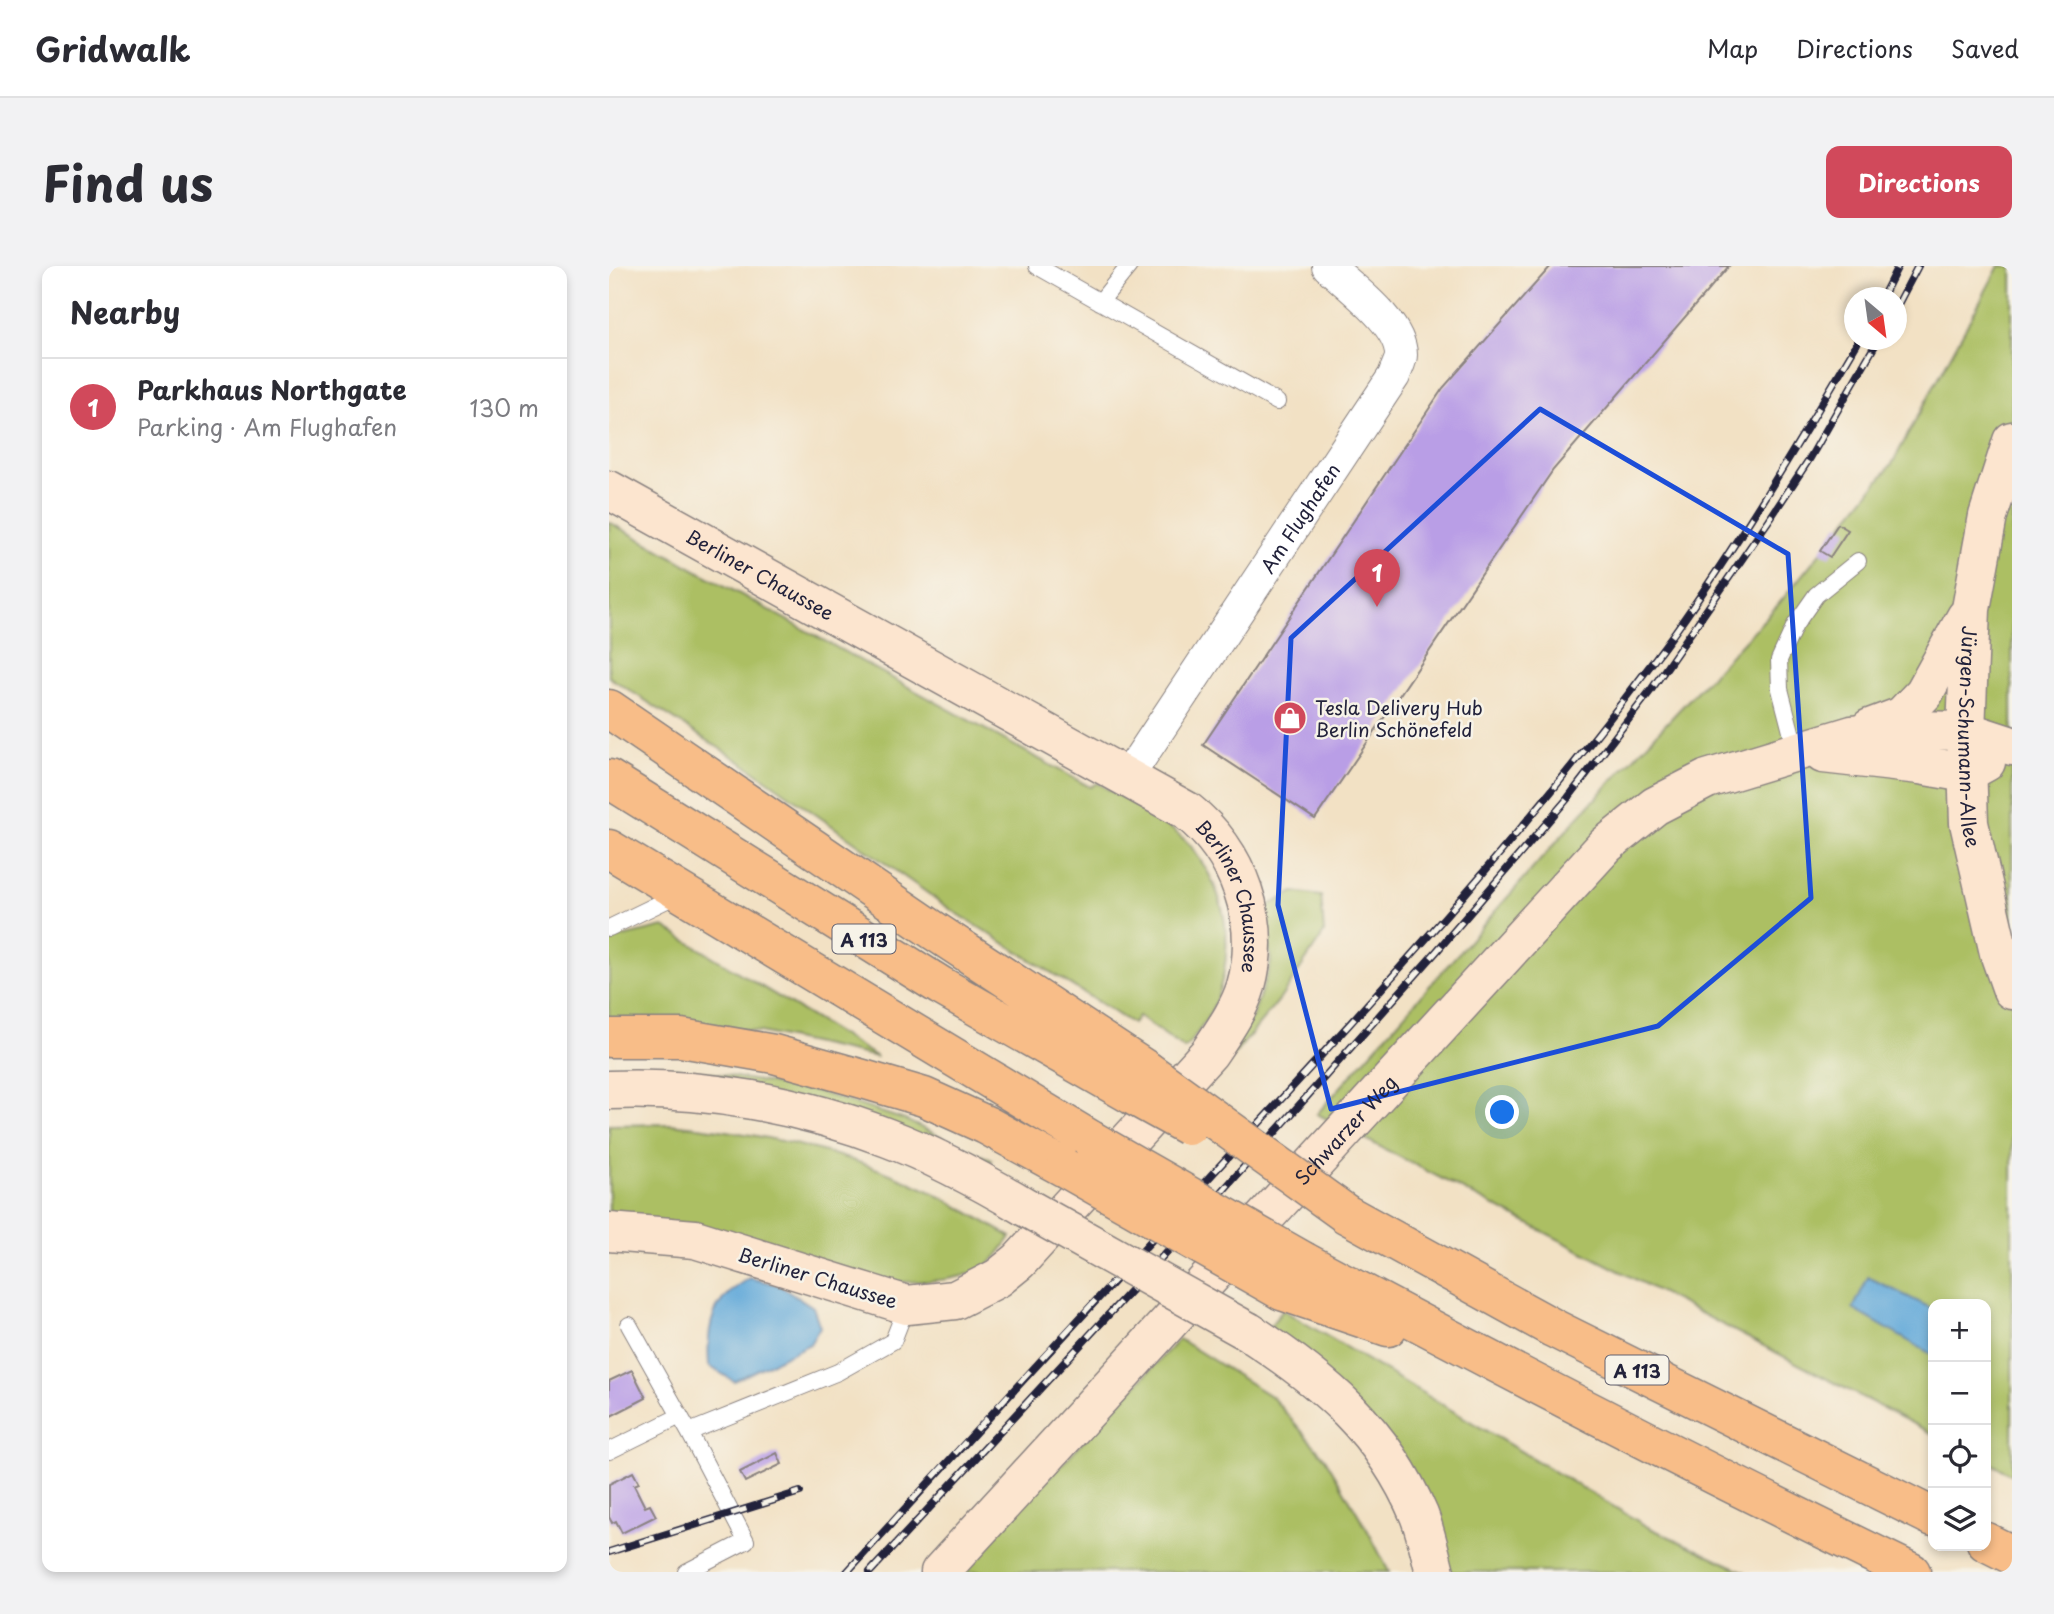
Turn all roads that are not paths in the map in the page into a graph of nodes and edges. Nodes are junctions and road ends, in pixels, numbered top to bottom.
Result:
1 (1037, 266) edge
2 (1129, 266) edge
3 (1328, 266) edge
4 (1100, 302) junction
5 (1277, 402) dead end
6 (2012, 441) edge
7 (609, 490) edge
8 (1858, 561) dead end
9 (1971, 609) junction
10 (609, 709) edge
11 (1966, 731) junction
12 (1851, 735) junction
13 (2012, 747) edge
14 (1797, 751) junction
15 (1966, 773) junction
16 (1128, 776) junction
17 (609, 779) edge
18 (609, 849) edge
19 (681, 893) junction
20 (609, 928) edge
21 (2012, 990) edge
22 (609, 1038) edge
23 (1139, 1082) junction
24 (609, 1090) edge
25 (609, 1232) edge
26 (1294, 1277) junction
27 (908, 1305) junction
28 (629, 1325) dead end
29 (680, 1416) junction
30 (689, 1432) junction
31 (609, 1451) edge
32 (1928, 1515) edge
33 (1991, 1544) edge
34 (2012, 1555) edge
35 (686, 1572) edge
36 (940, 1572) edge
37 (1435, 1572) edge
38 (1911, 1572) edge

1 - 4 lane
2 - 4 lane
3 - 16 street, Am Flughafen
4 - 5 lane
6 - 9 street, Jürgen-Schumann-Allee
7 - 16 street, Berliner Chaussee
8 - 14 lane
9 - 11 street, Jürgen-Schumann-Allee
9 - 12 street
10 - 23 highway
11 - 12 street, Schwarzer Weg
11 - 13 street, Schwarzer Weg
11 - 15 street, Jürgen-Schumann-Allee
12 - 14 street, Schwarzer Weg
13 - 15 street, Schwarzer Weg
14 - 15 street, Schwarzer Weg
14 - 36 street, Schwarzer Weg
15 - 21 street, Jürgen-Schumann-Allee
16 - 27 street, Berliner Chaussee
17 - 23 highway, A 113
18 - 19 highway, A 113
19 - 20 lane
19 - 26 highway, A 113, bridge
22 - 26 highway, bridge
23 - 32 highway, A 113, bridge
24 - 37 street, bridge
25 - 27 street, Berliner Chaussee
26 - 38 highway, A 113
27 - 30 lane
28 - 29 lane
29 - 30 lane
29 - 31 lane
30 - 35 lane
33 - 34 highway

